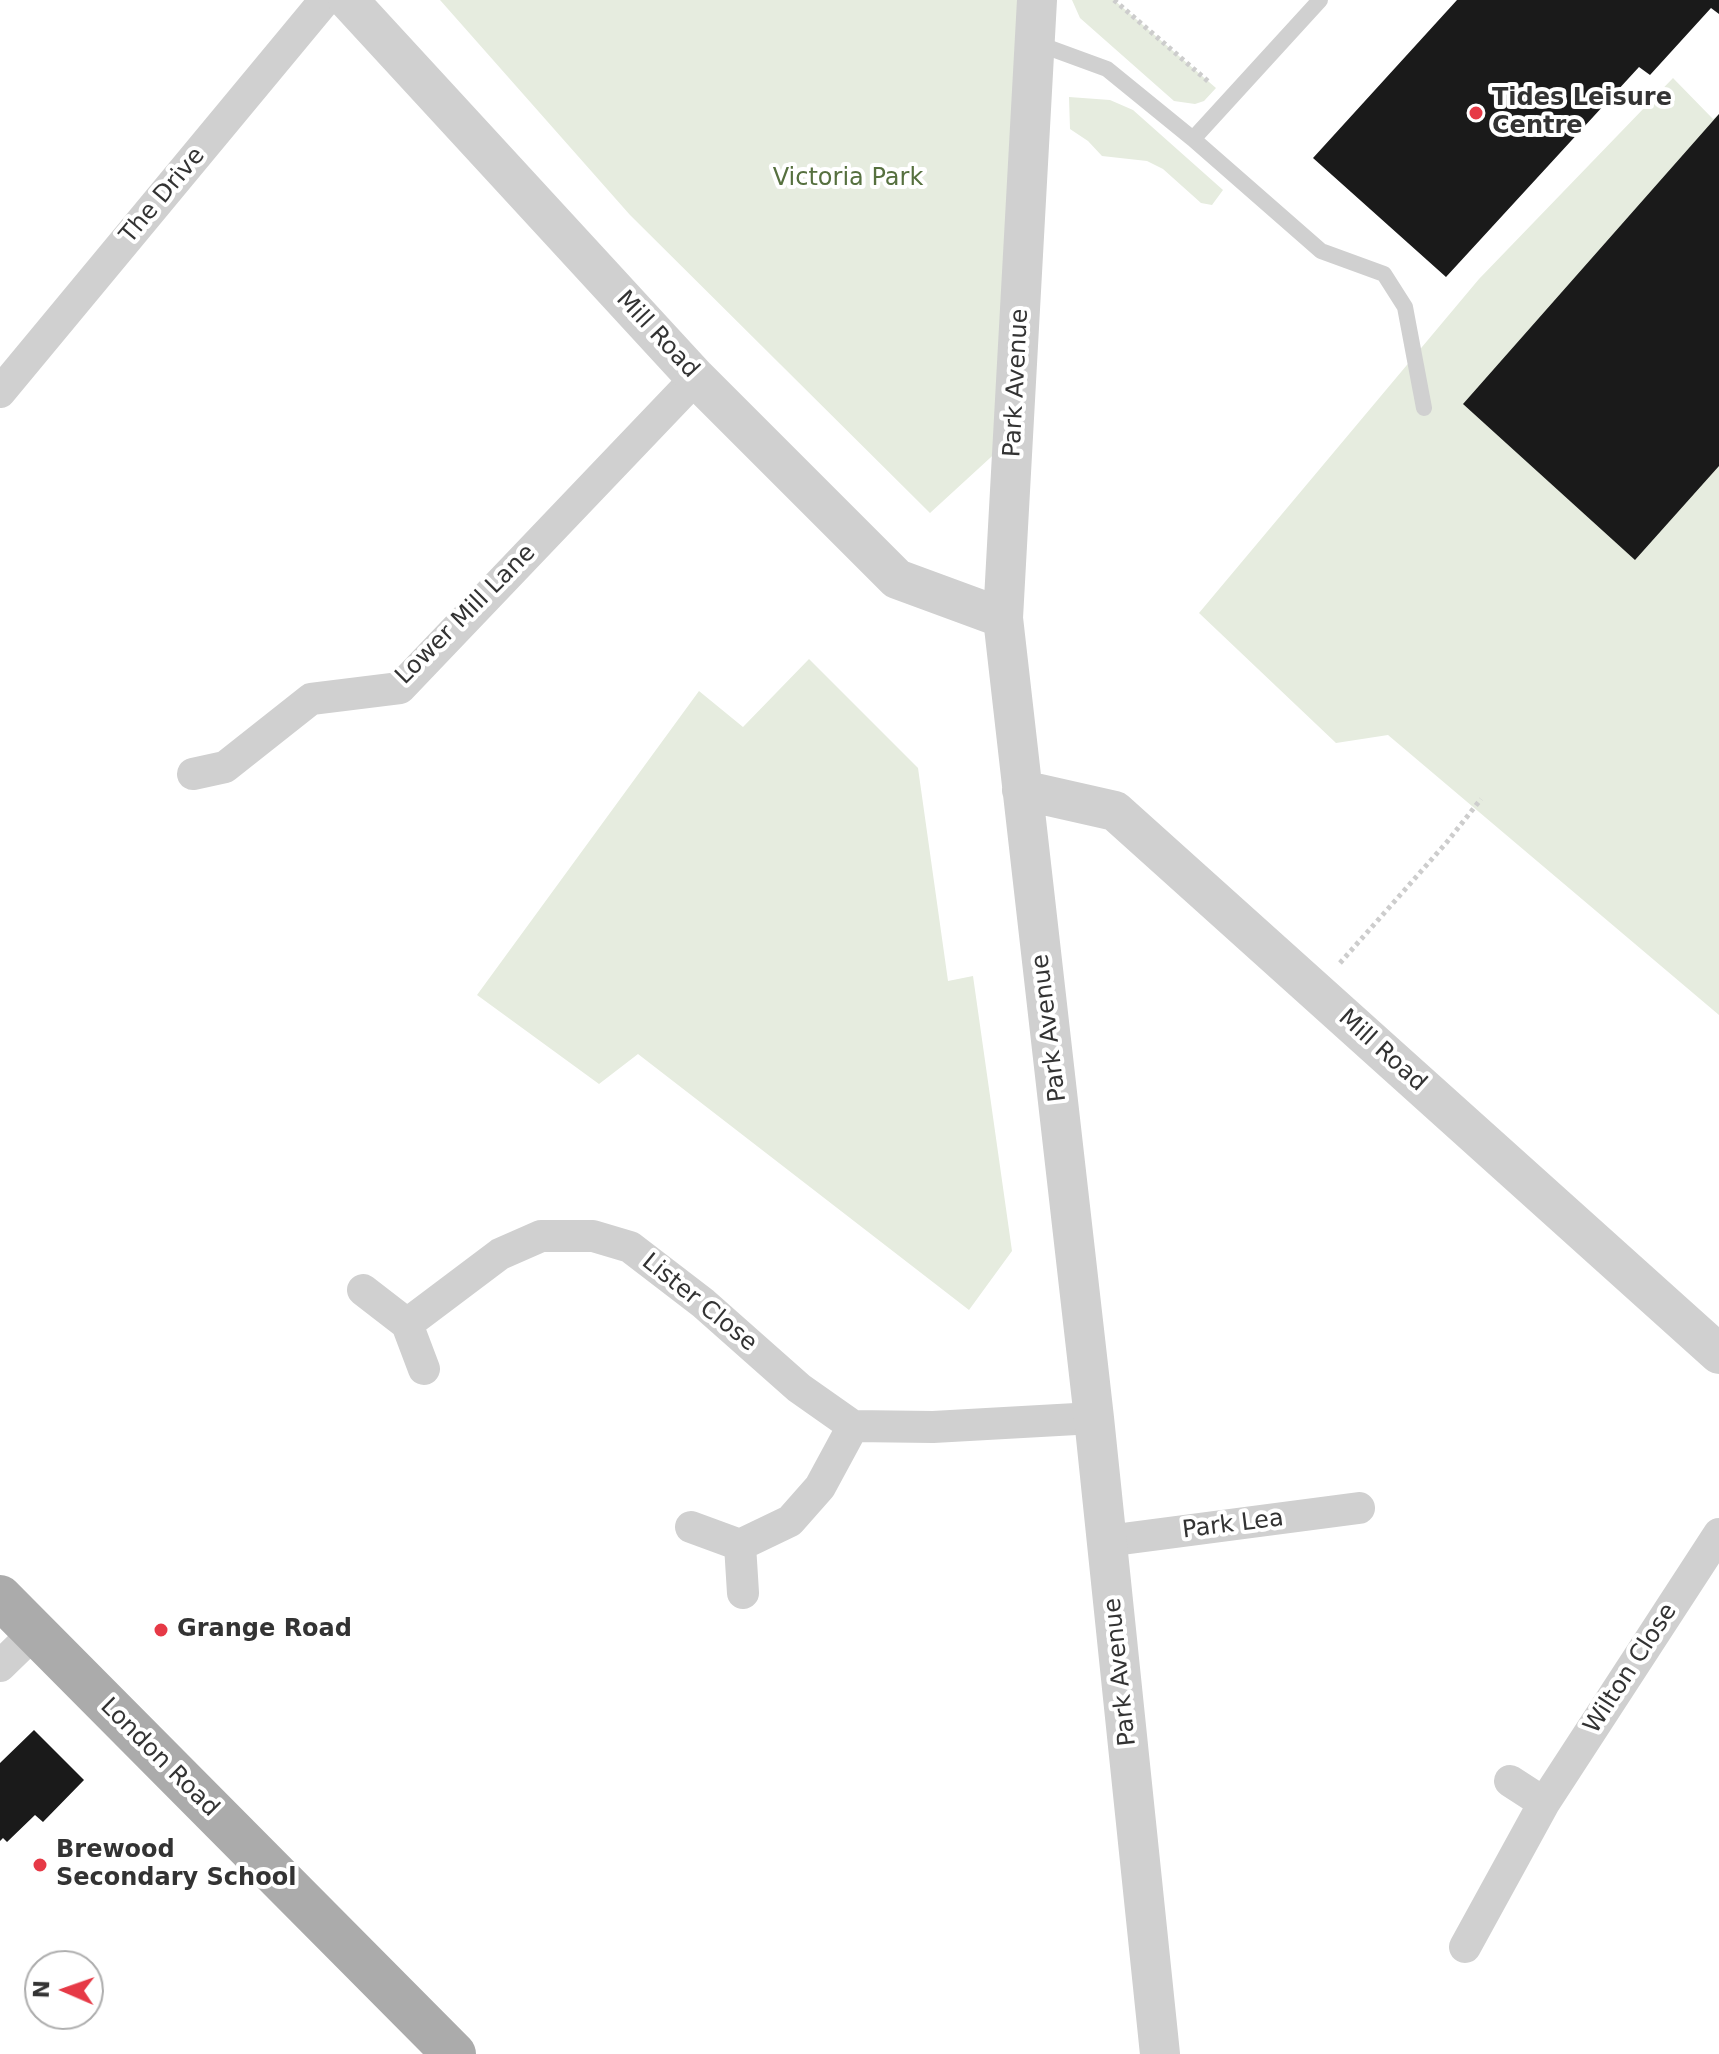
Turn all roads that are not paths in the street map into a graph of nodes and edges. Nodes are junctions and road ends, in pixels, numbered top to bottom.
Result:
1 (325, 0) edge
2 (348, 0) edge
3 (1037, 0) edge
4 (1320, 0) edge
5 (1036, 43) junction
6 (1193, 139) junction
7 (696, 378) junction
8 (0, 392) edge
9 (1424, 408) dead end
10 (1003, 618) junction
11 (193, 774) dead end
12 (1022, 790) junction
13 (363, 1290) dead end
14 (407, 1324) junction
15 (1719, 1354) edge
16 (424, 1369) dead end
17 (1094, 1418) junction
18 (853, 1426) junction
19 (1359, 1508) dead end
20 (691, 1527) dead end
21 (1719, 1534) edge
22 (1107, 1541) junction
23 (740, 1545) junction
24 (743, 1593) dead end
25 (0, 1597) edge
26 (35, 1632) junction
27 (0, 1666) edge
28 (1510, 1781) dead end
29 (1544, 1803) junction
30 (1465, 1947) dead end
31 (454, 2054) edge
32 (1160, 2054) edge

1 - 8 street, The Drive
2 - 7 street, Mill Road
3 - 5 street, Park Avenue
4 - 6 lane
5 - 6 lane
5 - 10 street, Park Avenue
6 - 9 lane
7 - 10 street, Mill Road
7 - 11 street, Lower Mill Lane
10 - 12 street, Park Avenue
12 - 15 street, Mill Road
12 - 17 street, Park Avenue
13 - 14 street
14 - 16 street
14 - 18 street, Lister Close
17 - 18 street
17 - 22 street, Park Avenue
18 - 23 street
19 - 22 street, Park Lea
20 - 23 street
21 - 29 street, Wilton Close
22 - 32 street, Park Avenue
23 - 24 street
25 - 26 main road, London Road
26 - 27 street
26 - 31 main road, London Road
28 - 29 street
29 - 30 street, Wilton Close

